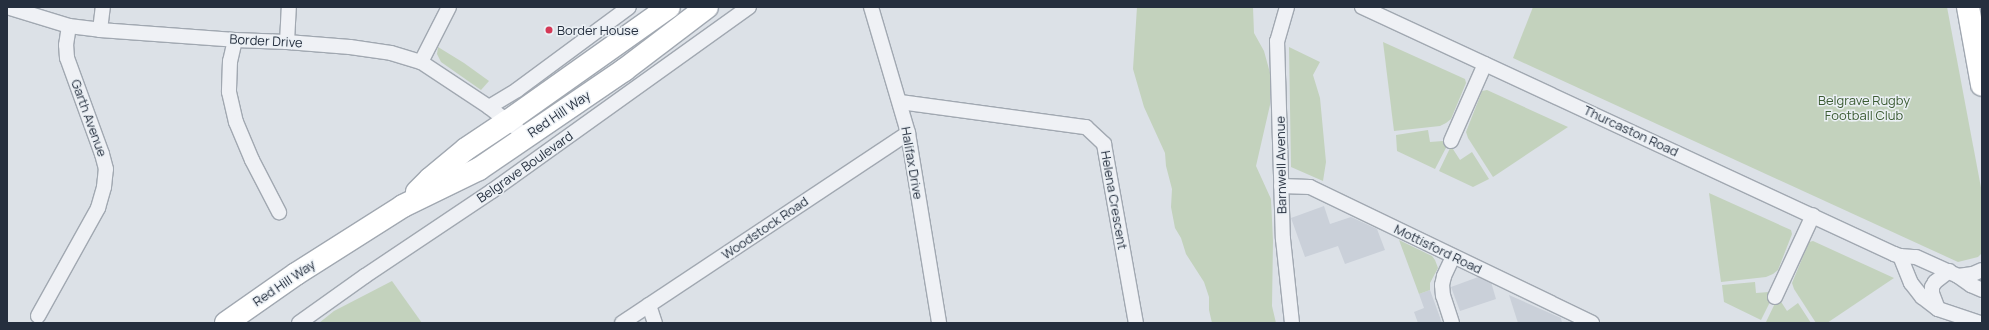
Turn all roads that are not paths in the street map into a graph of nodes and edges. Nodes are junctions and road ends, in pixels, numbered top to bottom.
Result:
1 (7, 7) edge
2 (103, 7) edge
3 (289, 7) edge
4 (449, 7) edge
5 (669, 7) edge
6 (707, 7) edge
7 (749, 7) edge
8 (871, 7) edge
9 (1287, 7) edge
10 (1362, 7) edge
11 (1968, 7) edge
12 (625, 8) edge
13 (69, 26) junction
14 (100, 30) junction
15 (234, 40) junction
16 (287, 42) junction
17 (421, 62) junction
18 (1485, 64) junction
19 (1982, 85) edge
20 (900, 102) junction
21 (489, 107) junction
22 (508, 121) junction
23 (908, 133) junction
24 (526, 136) junction
25 (1451, 141) dead end
26 (1281, 186) junction
27 (403, 206) junction
28 (279, 212) dead end
29 (1813, 215) junction
30 (1900, 256) junction
31 (1453, 257) junction
32 (1982, 270) edge
33 (1954, 274) junction
34 (1982, 290) edge
35 (1776, 297) dead end
36 (649, 305) junction
37 (1938, 309) junction
38 (38, 316) dead end
39 (226, 323) edge
40 (299, 323) edge
41 (622, 323) edge
42 (655, 323) edge
43 (939, 323) edge
44 (1136, 323) edge
45 (1292, 323) edge
46 (1452, 323) edge
47 (1592, 323) edge
48 (1980, 323) edge

1 - 13 street, Border Drive
2 - 14 street
3 - 16 street
4 - 17 street
5 - 22 main road, Red Hill Way
6 - 24 main road, Red Hill Way
7 - 40 street, Belgrave Boulevard
8 - 20 street, Halifax Drive
9 - 26 street, Barnwell Avenue
10 - 18 street, Thurcaston Road
11 - 19 main road
12 - 21 street
13 - 14 street, Border Drive
13 - 38 street, Garth Avenue
14 - 15 street, Border Drive
15 - 16 street, Border Drive
15 - 28 street
16 - 17 street, Border Drive
17 - 21 street, Border Drive
18 - 25 street
18 - 29 street, Thurcaston Road
20 - 23 street, Halifax Drive
20 - 44 street, Helena Crescent
21 - 22 street, Border Drive
22 - 24 street, Border Drive
22 - 27 main road, Red Hill Way
23 - 36 street, Woodstock Road
23 - 43 street, Halifax Drive
24 - 27 main road, Red Hill Way
26 - 31 street, Mottisford Road
26 - 45 street, Barnwell Avenue
27 - 39 main road, Red Hill Way
29 - 30 street, Thurcaston Road
29 - 35 street
30 - 33 street, Thurcaston Road
30 - 37 street
31 - 46 street
31 - 47 street, Mottisford Road
32 - 33 street
33 - 34 street, Thurcaston Road
33 - 37 street
36 - 41 street, Woodstock Road
36 - 42 street
37 - 48 street

